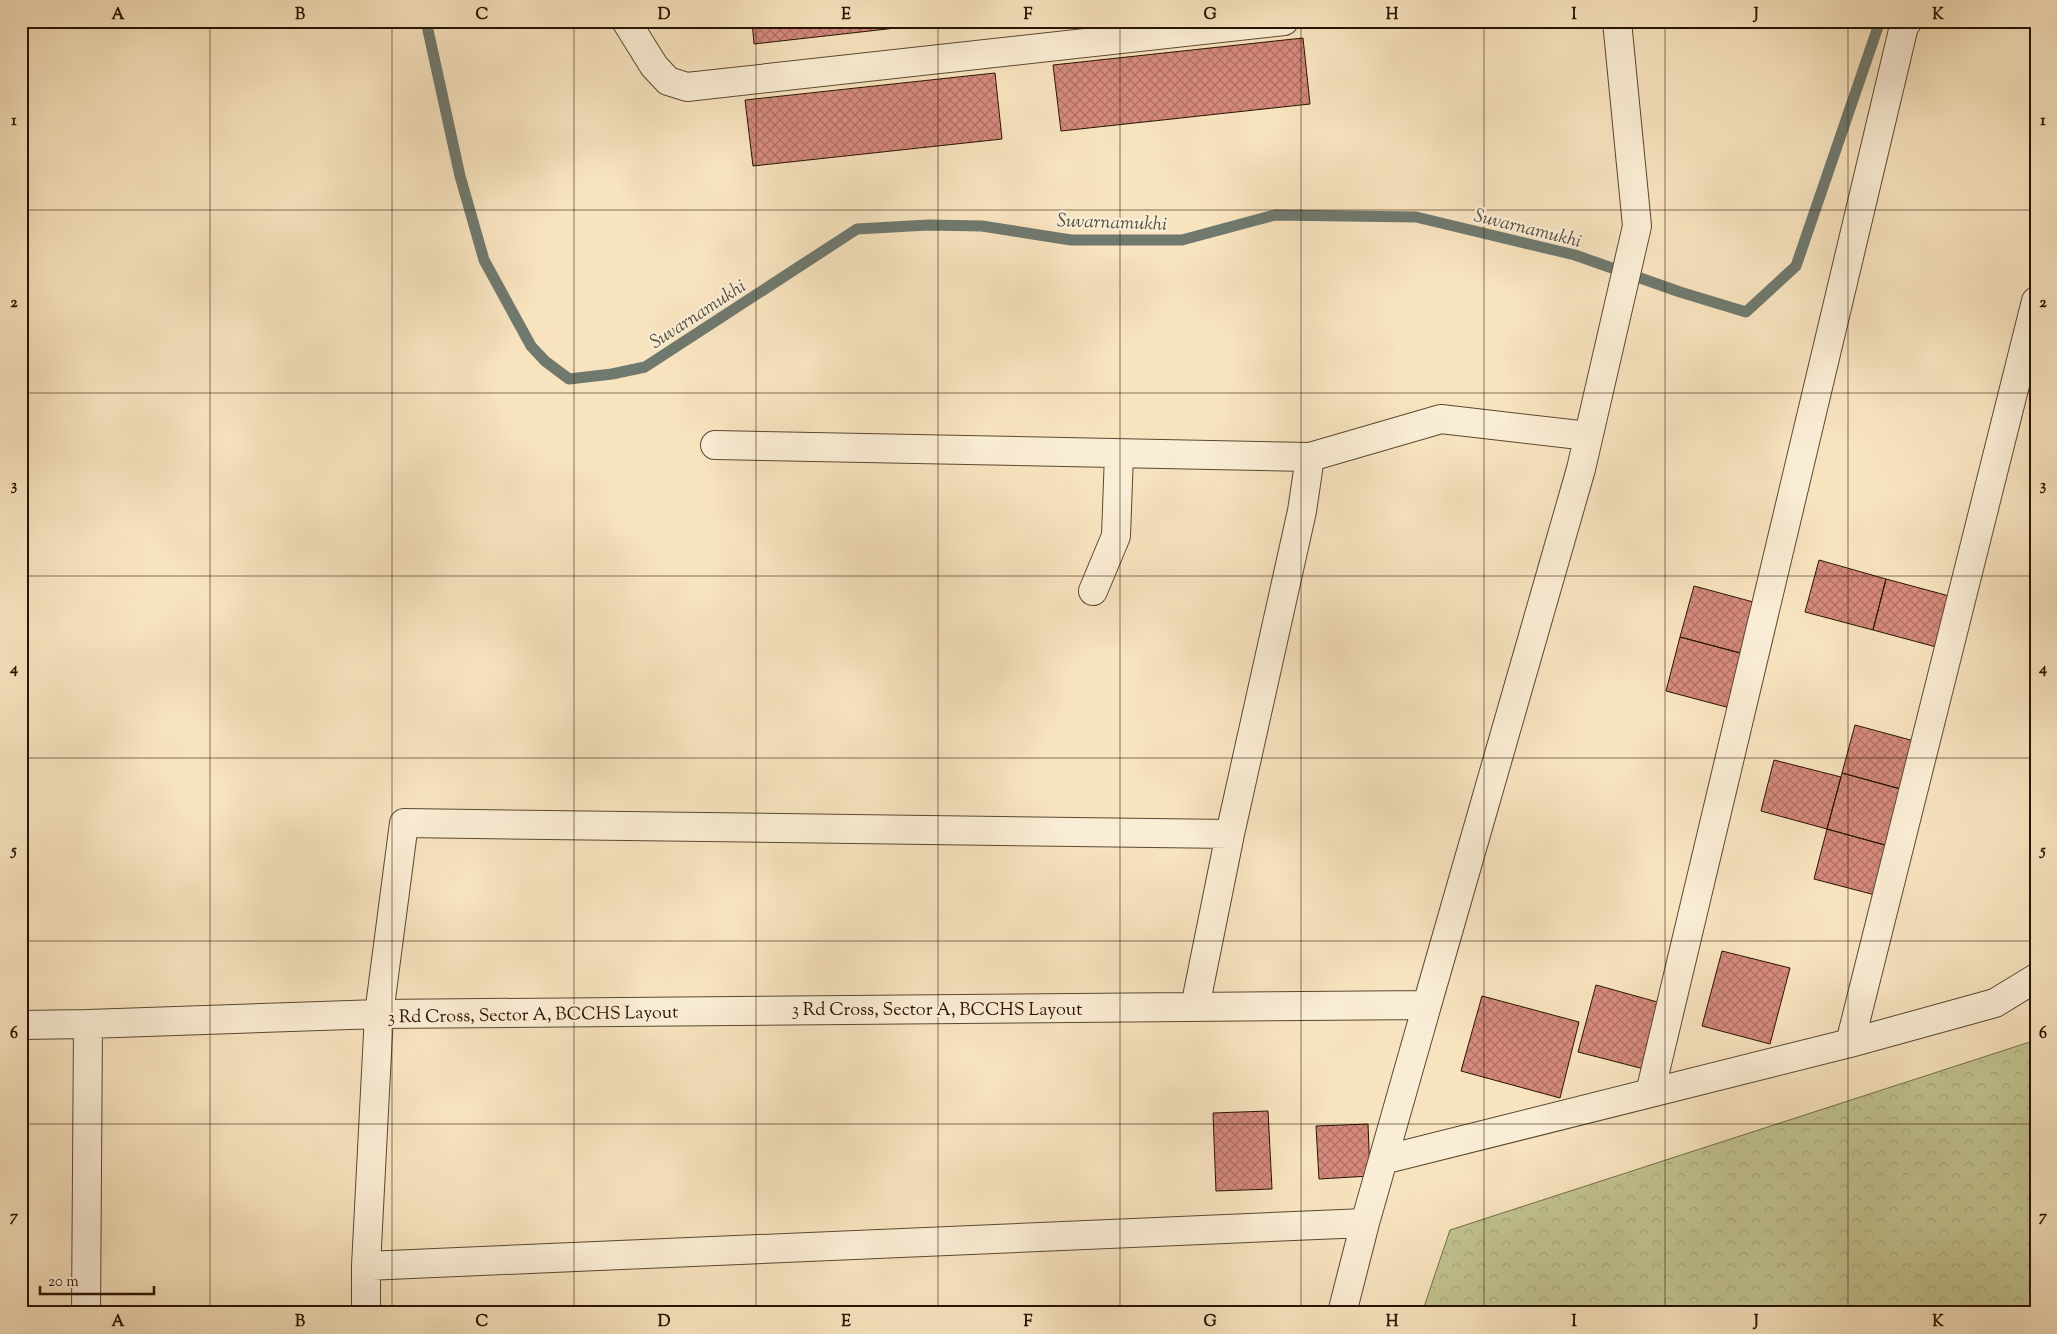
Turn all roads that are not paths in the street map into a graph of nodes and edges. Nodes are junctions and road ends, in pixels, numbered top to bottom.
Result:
1 (626, 21) edge
2 (1284, 21) edge
3 (1617, 21) edge
4 (1908, 21) edge
5 (2036, 301) edge
6 (1588, 436) junction
7 (715, 445) dead end
8 (1119, 454) junction
9 (1310, 457) junction
10 (1093, 591) dead end
11 (1230, 834) junction
12 (2036, 978) edge
13 (1427, 1005) junction
14 (1195, 1007) junction
15 (380, 1014) junction
16 (88, 1024) junction
17 (21, 1025) edge
18 (1850, 1043) junction
19 (1650, 1092) junction
20 (1383, 1160) junction
21 (1365, 1223) junction
22 (366, 1266) junction
23 (86, 1313) edge
24 (366, 1313) edge
25 (1342, 1313) edge

1 - 2 street
3 - 6 street
4 - 19 street
5 - 18 street
6 - 9 street
6 - 13 street
7 - 8 street
8 - 9 street
8 - 10 street
9 - 11 street
11 - 14 street
11 - 15 street
12 - 18 street
13 - 14 street, 3 Rd Cross, Sector A, BCCHS Layout
13 - 20 street
14 - 15 street, 3 Rd Cross, Sector A, BCCHS Layout
15 - 16 street
15 - 22 street, 3 Rd Cross, Sector A, BCCHS Layout
16 - 17 street
16 - 23 street
18 - 19 street
19 - 20 street
20 - 21 street
21 - 22 street
21 - 25 street
22 - 24 street, 3 Rd Cross, Sector A, BCCHS Layout

